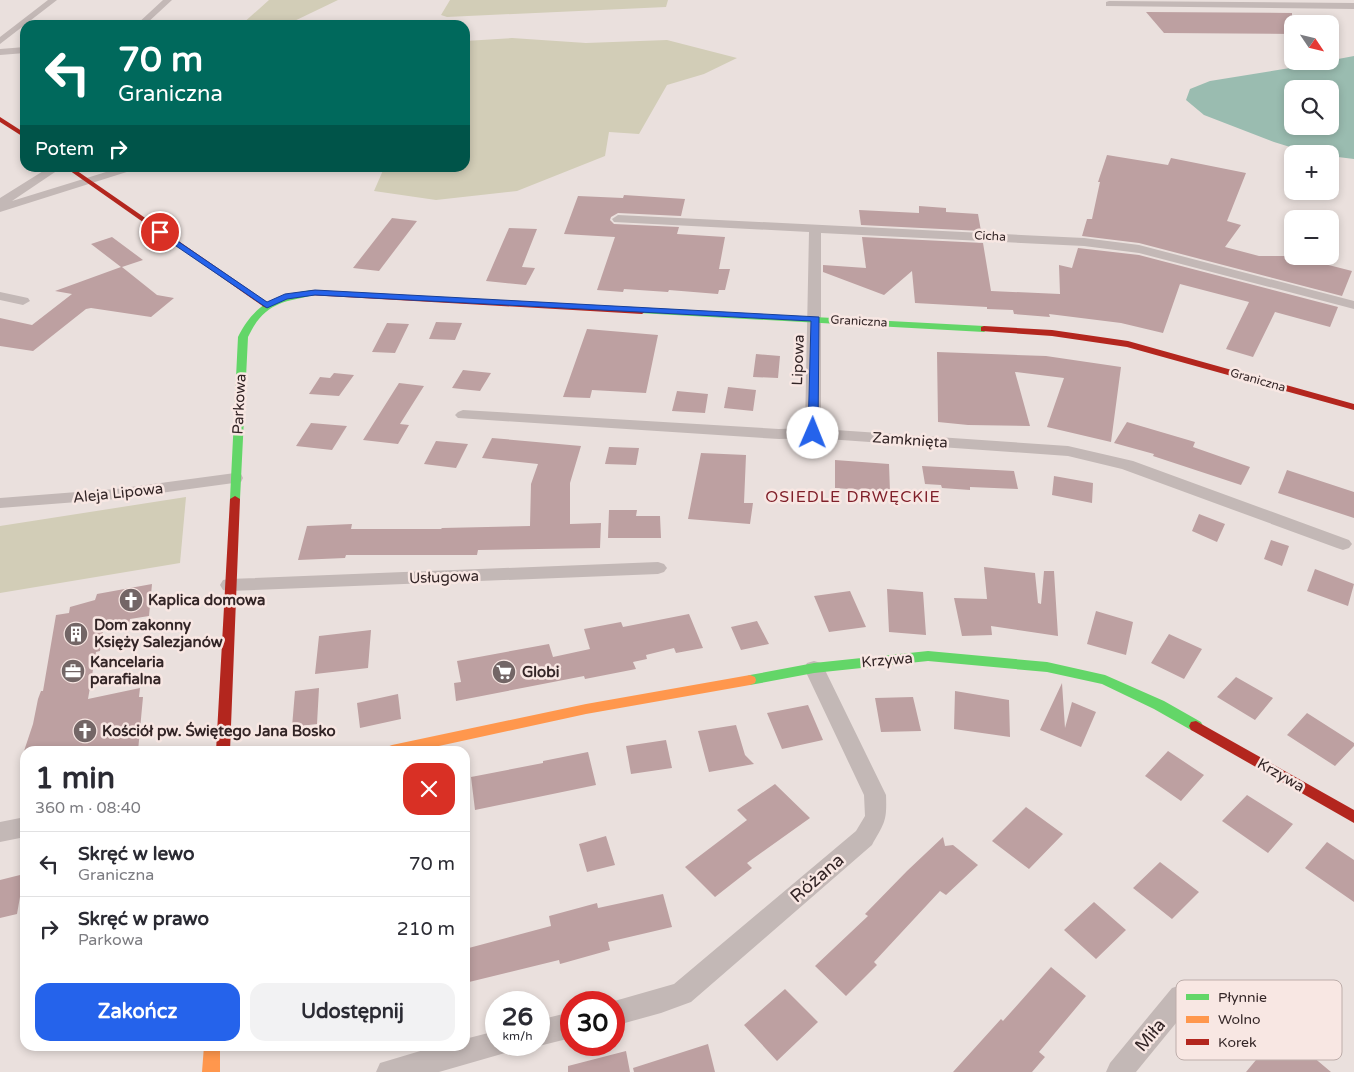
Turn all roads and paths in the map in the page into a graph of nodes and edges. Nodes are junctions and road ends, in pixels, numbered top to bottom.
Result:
1 (53, 0) edge
2 (168, 0) edge
3 (1109, 4) dead end
4 (1354, 6) edge
5 (27, 20) edge
6 (146, 20) edge
7 (20, 26) edge
8 (0, 41) edge
9 (20, 50) edge
10 (0, 52) edge
11 (0, 119) edge
12 (20, 133) edge
13 (49, 172) edge
14 (75, 172) edge
15 (116, 172) edge
16 (88, 181) junction
17 (0, 203) edge
18 (0, 208) edge
19 (618, 219) dead end
20 (815, 228) junction
21 (0, 296) edge
22 (24, 301) dead end
23 (267, 305) junction
24 (1354, 305) edge
25 (816, 319) junction
26 (1354, 407) edge
27 (463, 415) dead end
28 (813, 433) junction
29 (235, 478) junction
30 (0, 503) edge
31 (1343, 544) dead end
32 (658, 568) dead end
33 (230, 585) junction
34 (814, 668) junction
35 (223, 746) edge
36 (415, 746) edge
37 (1354, 817) edge
38 (20, 828) edge
39 (0, 832) edge
40 (1176, 1003) edge
41 (625, 1011) edge
42 (485, 1047) edge
43 (212, 1051) edge
44 (469, 1051) edge
45 (470, 1051) edge
46 (211, 1072) edge
47 (389, 1072) edge
48 (1119, 1072) edge

1 - 5 street
2 - 6 street
3 - 4 street
7 - 8 street
9 - 10 street
11 - 12 street
13 - 17 street
14 - 16 street
15 - 16 street
16 - 18 street
16 - 23 street
19 - 20 street, Cicha
20 - 24 street, Cicha
20 - 25 street, Lipowa
21 - 22 street
23 - 25 street, Graniczna
23 - 29 street, Parkowa
25 - 26 street, Graniczna
25 - 28 street, Lipowa
27 - 28 street, Zamknięta
28 - 31 street, Zamknięta
29 - 30 street, Aleja Lipowa
29 - 33 street, Parkowa
32 - 33 street, Usługowa
33 - 35 street, Parkowa
34 - 36 street, Krzywa
34 - 37 street, Krzywa
34 - 41 street, Różana
38 - 39 street
40 - 48 street, Miła
42 - 45 street
43 - 46 street
44 - 47 street

